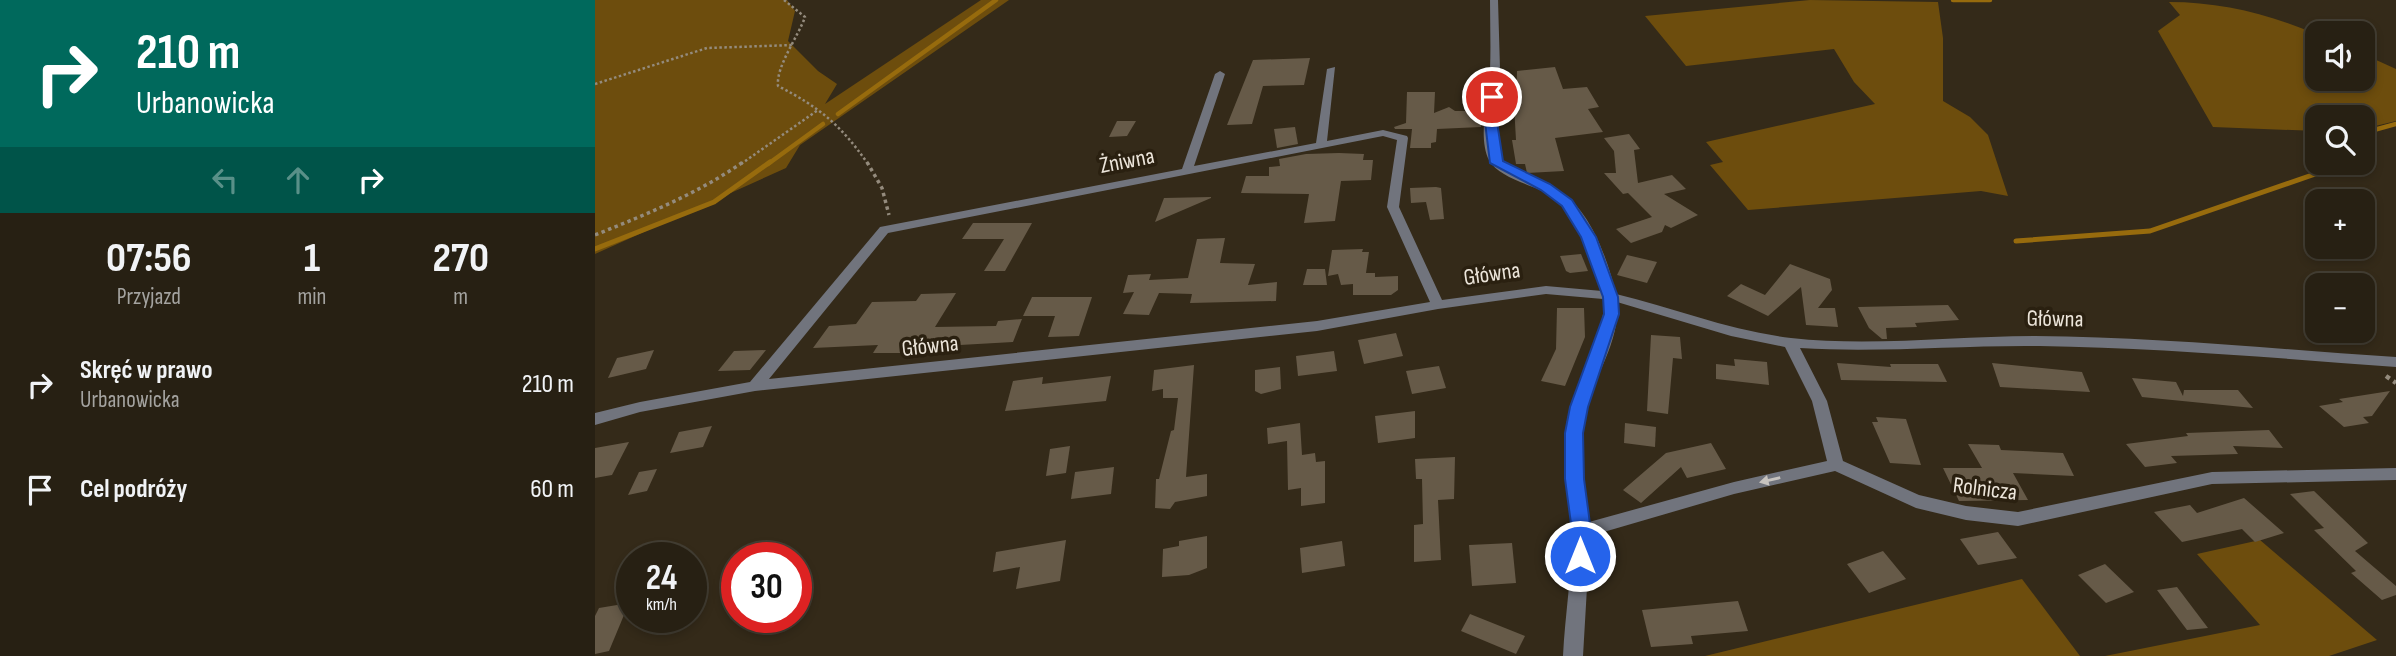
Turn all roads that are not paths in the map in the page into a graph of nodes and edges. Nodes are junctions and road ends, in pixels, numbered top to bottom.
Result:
1 (1493, 0) edge
2 (1332, 69) dead end
3 (1220, 74) dead end
4 (1321, 145) junction
5 (1187, 171) junction
6 (1610, 297) junction
7 (1438, 305) junction
8 (1790, 343) junction
9 (2396, 362) edge
10 (755, 387) junction
11 (595, 419) edge
12 (1836, 465) junction
13 (2396, 474) edge
14 (1581, 531) junction
15 (1573, 656) edge

1 - 6 street
2 - 4 street
3 - 5 street
4 - 5 street, Żniwna
4 - 7 street, Żniwna
5 - 10 street, Żniwna
6 - 7 street, Główna
6 - 8 street, Główna
6 - 14 street
7 - 10 street, Główna
8 - 9 street, Główna
8 - 12 street
10 - 11 street, Główna
12 - 13 street, Rolnicza
12 -> 14 street
14 - 15 street

